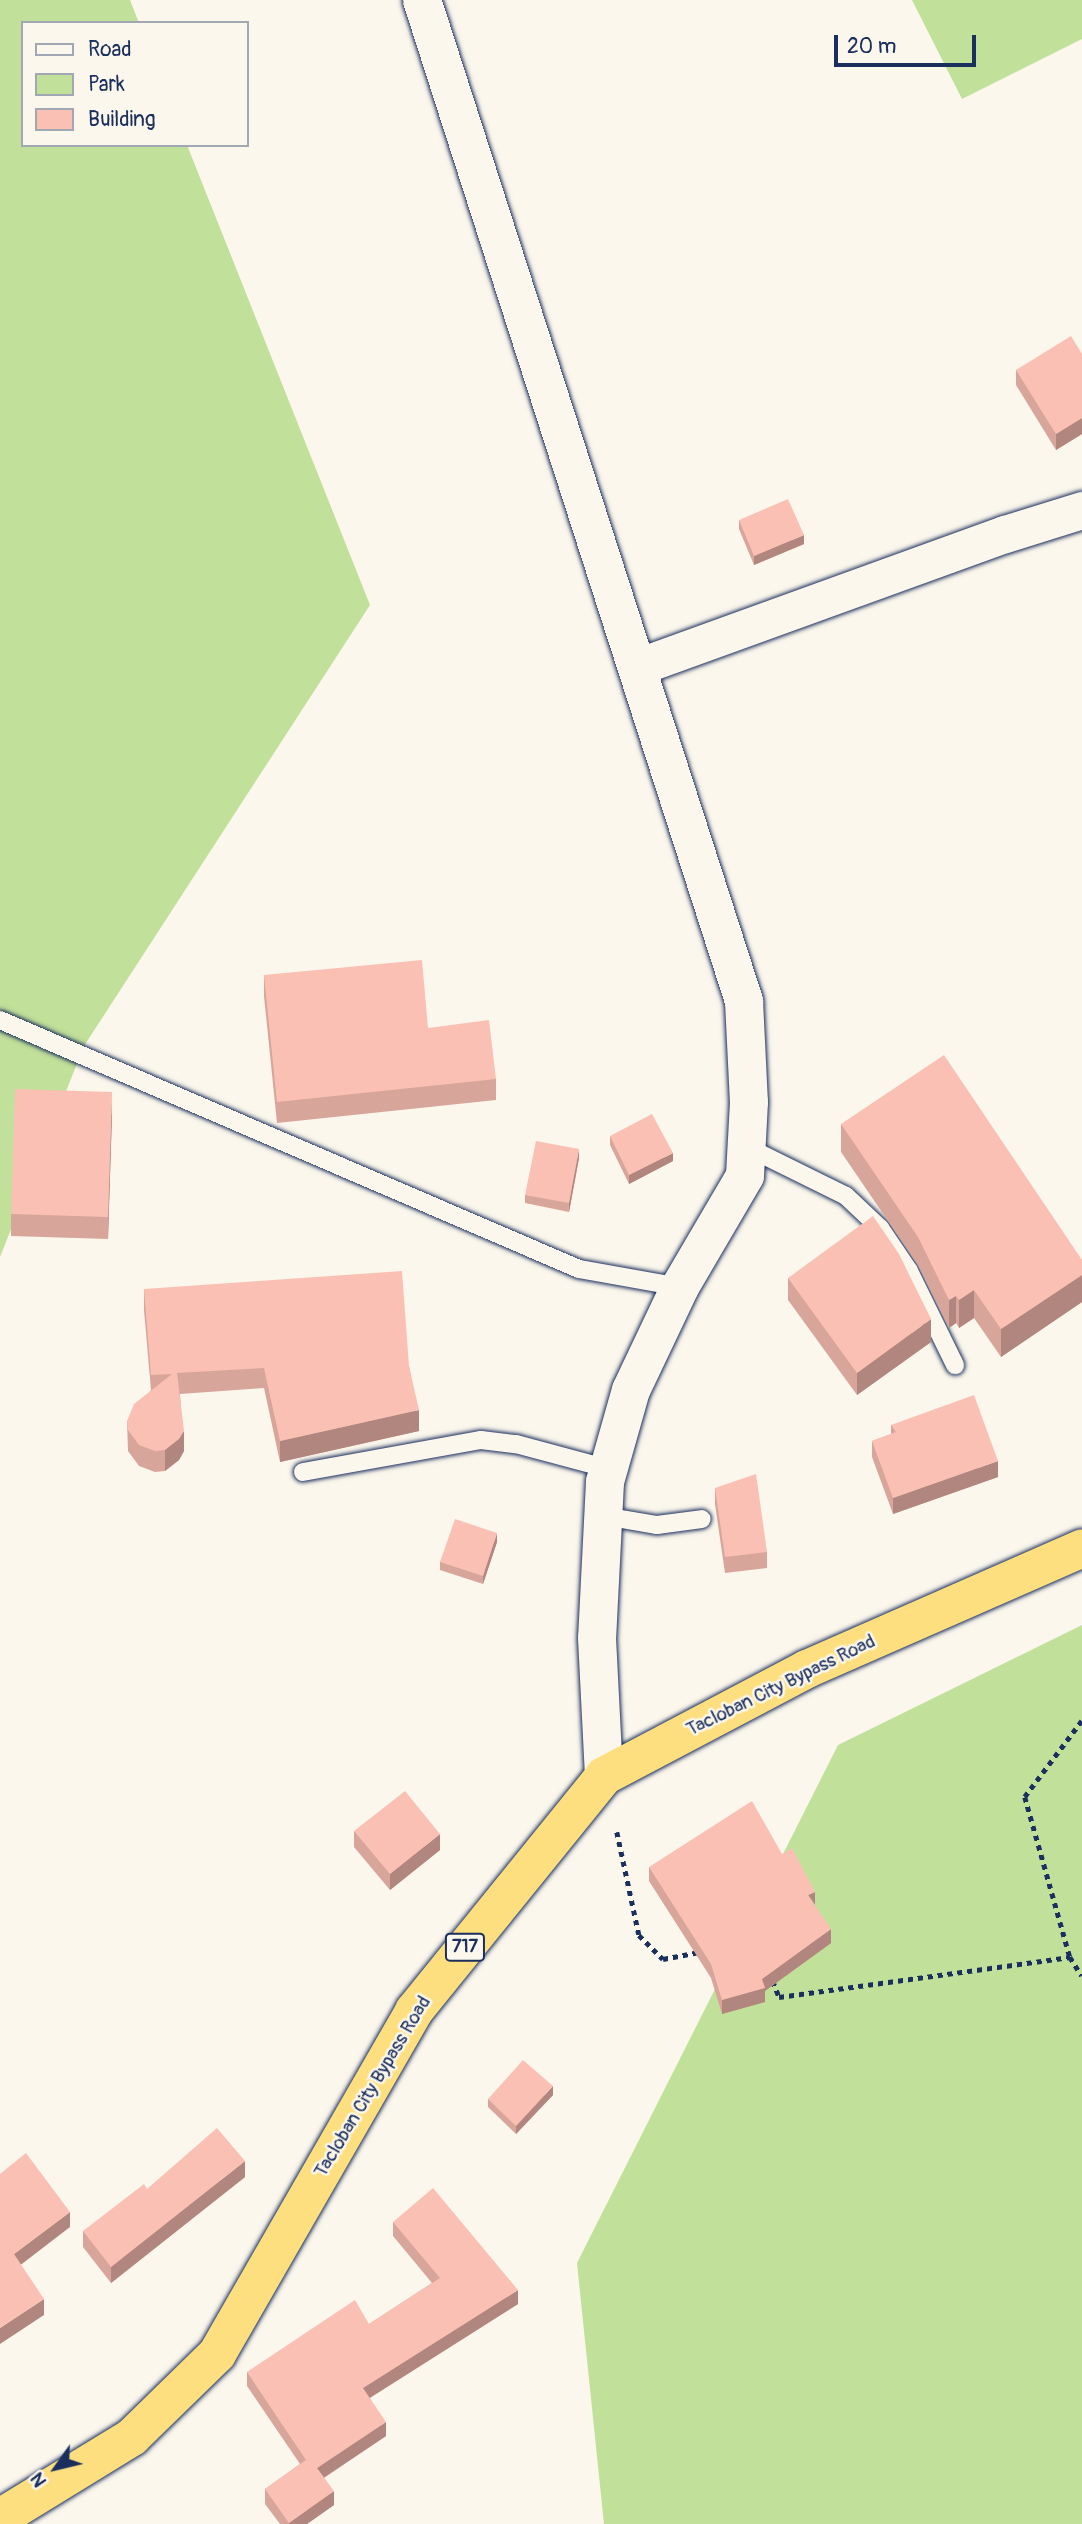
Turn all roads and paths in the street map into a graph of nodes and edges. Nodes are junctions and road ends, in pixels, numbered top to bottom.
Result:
1 (422, 0) edge
2 (1082, 510) edge
3 (637, 667) junction
4 (0, 1020) edge
5 (747, 1147) junction
6 (680, 1287) junction
7 (955, 1365) dead end
8 (609, 1469) junction
9 (303, 1472) dead end
10 (604, 1516) junction
11 (702, 1519) dead end
12 (1082, 1548) edge
13 (1082, 1721) edge
14 (604, 1776) junction
15 (704, 1950) edge
16 (1070, 1957) junction
17 (769, 1972) edge
18 (1082, 1976) edge
19 (0, 2518) edge

1 - 3 street
2 - 3 street
3 - 5 street
4 - 6 lane
5 - 6 street
5 - 7 lane
6 - 8 street
8 - 9 lane
8 - 10 street
10 - 11 lane
10 - 14 street
12 - 14 highway, Tacloban City Bypass Road / 717
13 - 16 path
14 - 15 path
14 - 19 highway, Tacloban City Bypass Road / 717
16 - 17 path
16 - 18 path

